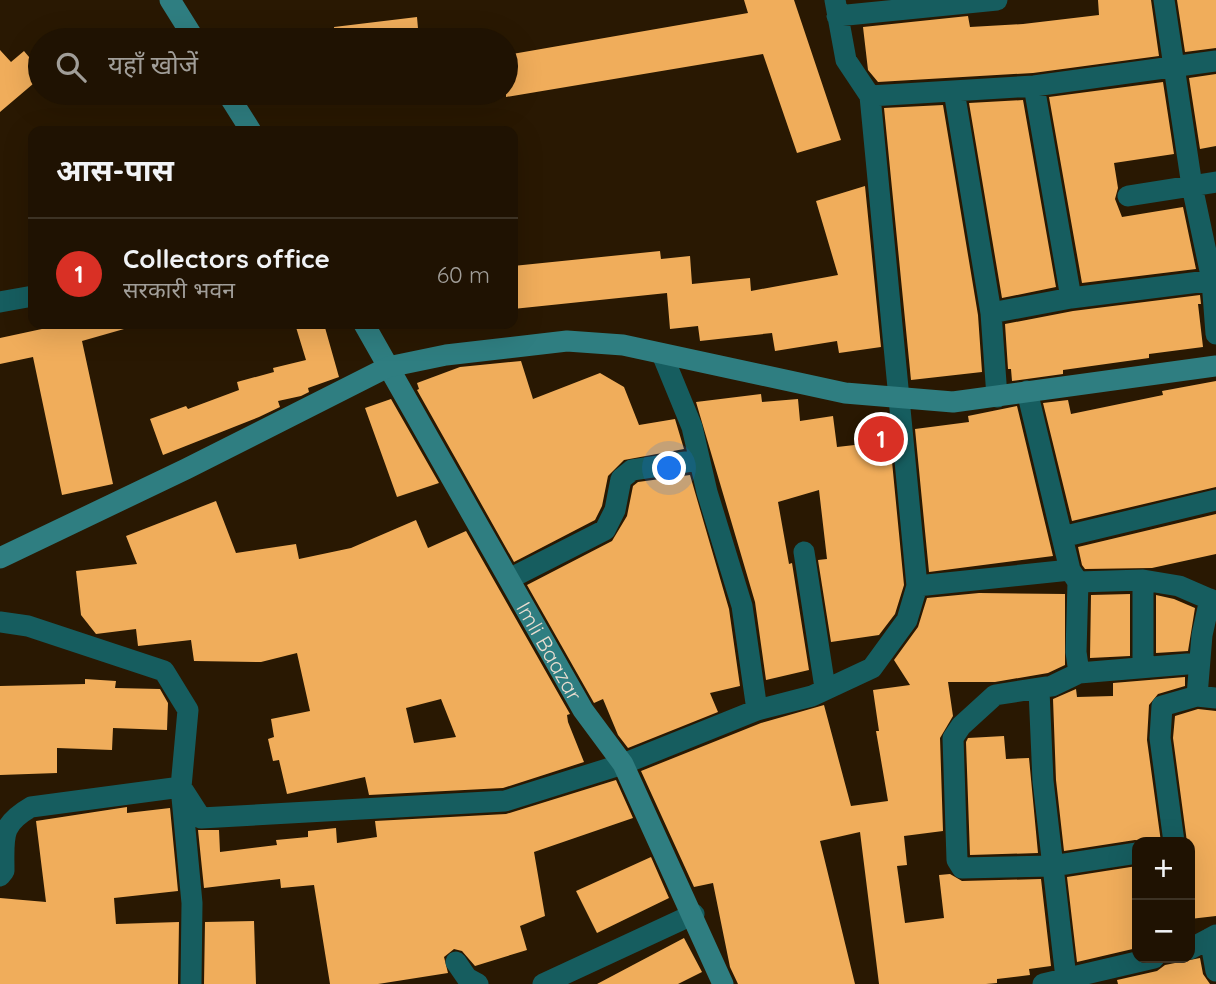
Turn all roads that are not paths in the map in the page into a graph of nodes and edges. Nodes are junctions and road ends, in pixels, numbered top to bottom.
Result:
1 (170, 0) edge
2 (997, 0) edge
3 (1164, 0) edge
4 (836, 8) edge
5 (188, 28) edge
6 (1216, 61) edge
7 (1173, 67) junction
8 (1034, 86) junction
9 (954, 91) junction
10 (870, 96) junction
11 (235, 105) edge
12 (248, 126) edge
13 (1216, 182) edge
14 (1192, 186) junction
15 (1128, 196) dead end
16 (1214, 280) edge
17 (28, 297) edge
18 (1071, 298) junction
19 (0, 302) edge
20 (991, 313) junction
21 (367, 329) edge
22 (1216, 334) edge
23 (662, 354) junction
24 (388, 366) junction
25 (1216, 366) edge
26 (1027, 391) junction
27 (997, 397) junction
28 (898, 400) junction
29 (699, 460) junction
30 (1216, 500) edge
31 (1062, 537) junction
32 (804, 552) dead end
33 (0, 558) edge
34 (1074, 576) junction
35 (509, 579) junction
36 (1143, 580) junction
37 (917, 586) junction
38 (1213, 600) edge
39 (0, 622) edge
40 (1199, 663) junction
41 (1143, 666) junction
42 (1079, 673) junction
43 (825, 688) junction
44 (1039, 690) junction
45 (1206, 697) edge
46 (757, 710) junction
47 (623, 764) junction
48 (181, 787) junction
49 (1173, 837) edge
50 (1132, 854) edge
51 (1052, 866) junction
52 (0, 876) edge
53 (694, 914) junction
54 (1213, 936) edge
55 (1195, 946) edge
56 (456, 962) dead end
57 (1136, 963) edge
58 (1216, 971) edge
59 (1078, 979) edge
60 (191, 984) edge
61 (478, 984) edge
62 (543, 984) edge
63 (723, 984) edge
64 (1043, 984) edge

1 - 5 main road
2 - 4 street
3 - 7 street
4 - 10 street
6 - 7 street
7 - 8 street
7 - 14 street
8 - 9 street
8 - 18 street
9 - 10 street
9 - 20 street
10 - 28 street
11 - 12 main road
13 - 14 street
14 - 15 street
14 - 16 street
16 - 18 street
16 - 22 street
17 - 19 street
18 - 20 street
20 - 27 street
21 - 24 main road, Imli Baazar
23 - 24 main road
23 - 28 main road
23 - 29 street
24 - 33 main road
24 - 35 main road, Imli Baazar
25 - 26 main road
26 - 27 main road
26 - 31 street
27 - 28 main road
28 - 37 street
29 - 35 street
29 - 46 street
30 - 31 street
31 - 34 street
32 - 43 street
34 - 36 street
34 - 37 street
34 - 42 street
35 - 47 main road, Imli Baazar
36 - 38 street
36 - 41 street
37 - 43 street
38 - 40 street
39 - 48 street
40 - 41 street
40 - 45 street
41 - 42 street
42 - 44 street
43 - 46 street
44 - 51 street
44 - 51 street
45 - 49 street
46 - 47 street
47 - 48 street
47 - 53 main road, Imli Baazar
48 - 52 street
48 - 60 street
50 - 51 street
51 - 59 street
53 - 62 street
53 - 63 main road, Imli Baazar
54 - 55 street
54 - 58 street
56 - 61 street
57 - 59 street
59 - 64 street

